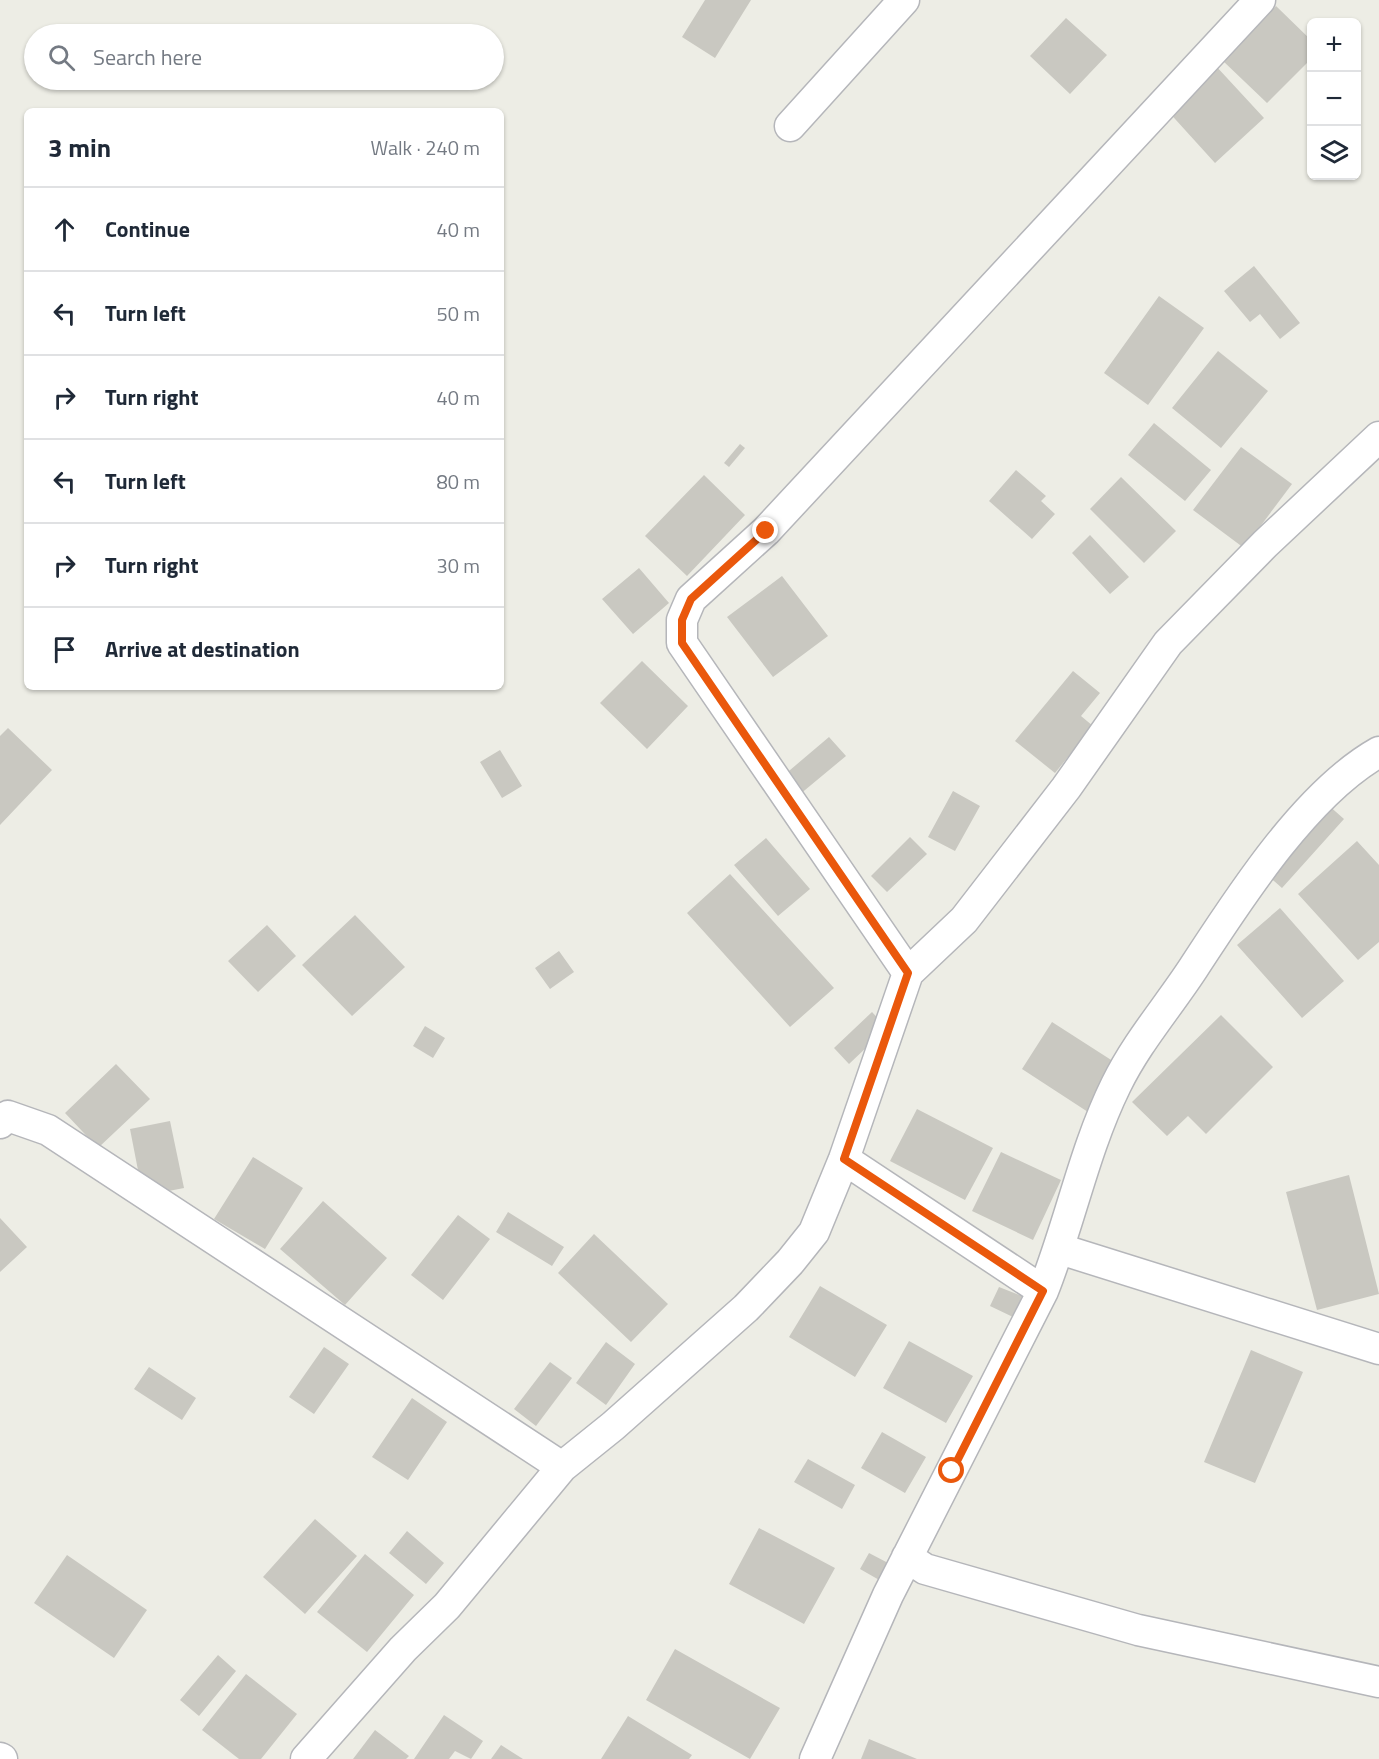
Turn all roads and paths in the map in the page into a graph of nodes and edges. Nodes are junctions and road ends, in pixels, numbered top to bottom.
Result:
1 (904, 0) edge
2 (1260, 0) edge
3 (790, 126) dead end
4 (1379, 437) edge
5 (1379, 752) edge
6 (908, 973) junction
7 (0, 1123) edge
8 (844, 1159) junction
9 (1060, 1249) junction
10 (1043, 1291) junction
11 (1379, 1349) edge
12 (562, 1467) junction
13 (907, 1557) junction
14 (1379, 1682) edge
15 (306, 1759) edge
16 (815, 1759) edge

1 - 3 street
2 - 6 street
4 - 6 street
5 - 9 street
6 - 8 street
7 - 12 street
8 - 10 street
8 - 12 street
9 - 10 street
9 - 11 street
10 - 13 street
12 - 15 street
13 - 14 street
13 - 16 street

